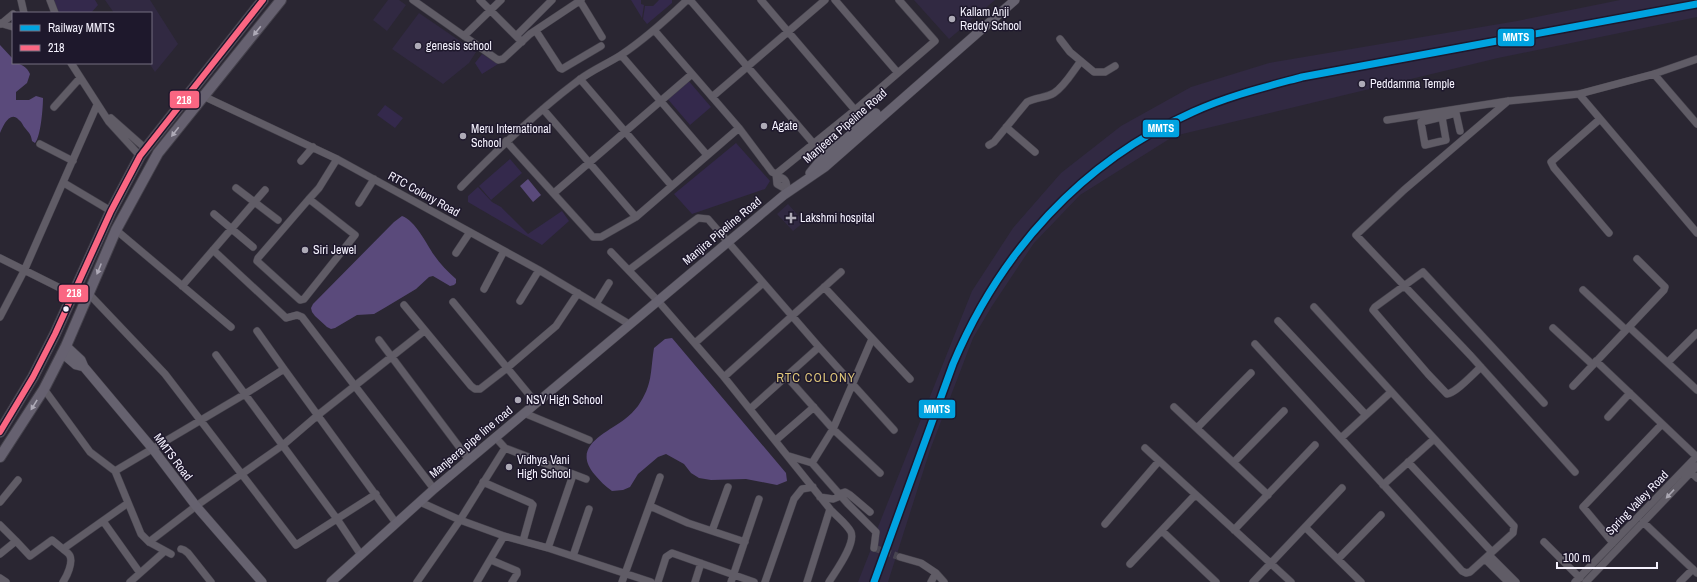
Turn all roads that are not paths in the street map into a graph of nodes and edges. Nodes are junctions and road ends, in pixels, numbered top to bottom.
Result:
1 (50, 0) edge
2 (263, 0) edge
3 (281, 0) edge
4 (413, 0) edge
5 (480, 0) edge
6 (501, 0) edge
7 (580, 0) edge
8 (686, 0) edge
9 (690, 0) edge
10 (761, 0) edge
11 (825, 0) edge
12 (835, 0) edge
13 (900, 0) edge
14 (1007, 0) edge
15 (1015, 0) edge
16 (549, 1) edge
17 (490, 10) junction
18 (54, 12) edge
19 (12, 15) edge
20 (1, 23) edge
21 (12, 28) edge
22 (536, 31) junction
23 (655, 31) junction
24 (788, 32) junction
25 (464, 36) junction
26 (516, 36) junction
27 (602, 37) dead end
28 (1060, 39) dead end
29 (522, 42) junction
30 (601, 46) dead end
31 (621, 55) junction
32 (1697, 59) edge
33 (1081, 62) junction
34 (72, 64) edge
35 (1114, 66) dead end
36 (748, 67) junction
37 (898, 73) junction
38 (692, 74) junction
39 (1654, 74) junction
40 (80, 78) junction
41 (580, 79) junction
42 (1579, 94) junction
43 (203, 96) junction
44 (712, 97) junction
45 (660, 101) junction
46 (1508, 101) junction
47 (98, 105) junction
48 (54, 107) dead end
49 (543, 109) junction
50 (855, 110) junction
51 (1456, 111) junction
52 (1443, 114) junction
53 (1427, 117) junction
54 (1600, 119) junction
55 (1393, 121) dead end
56 (1697, 124) edge
57 (1006, 127) junction
58 (739, 128) junction
59 (625, 131) junction
60 (1460, 131) dead end
61 (506, 142) junction
62 (40, 144) dead end
63 (814, 144) junction
64 (989, 145) dead end
65 (313, 147) junction
66 (1035, 152) dead end
67 (143, 153) junction
68 (707, 155) junction
69 (337, 159) junction
70 (73, 160) junction
71 (301, 161) dead end
72 (589, 163) junction
73 (777, 176) junction
74 (374, 179) junction
75 (802, 181) junction
76 (64, 183) junction
77 (672, 185) junction
78 (461, 187) dead end
79 (236, 188) dead end
80 (265, 190) dead end
81 (788, 190) junction
82 (554, 193) junction
83 (309, 199) junction
84 (255, 202) junction
85 (359, 203) dead end
86 (111, 211) junction
87 (214, 214) dead end
88 (636, 217) junction
89 (278, 220) dead end
90 (232, 229) junction
91 (116, 230) junction
92 (470, 232) junction
93 (1609, 233) dead end
94 (1697, 233) edge
95 (98, 238) junction
96 (728, 241) junction
97 (110, 243) junction
98 (253, 247) dead end
99 (94, 248) junction
100 (213, 250) junction
101 (504, 251) junction
102 (611, 252) dead end
103 (456, 253) dead end
104 (106, 254) junction
105 (0, 258) edge
106 (1637, 259) dead end
107 (538, 270) junction
108 (628, 270) junction
109 (24, 271) junction
110 (841, 272) dead end
111 (609, 283) dead end
112 (764, 283) junction
113 (1403, 285) junction
114 (182, 286) junction
115 (824, 288) junction
116 (484, 289) dead end
117 (1583, 290) dead end
118 (578, 293) junction
119 (72, 294) junction
120 (89, 294) junction
121 (658, 301) junction
122 (453, 302) dead end
123 (520, 302) dead end
124 (596, 304) junction
125 (404, 305) dead end
126 (1314, 307) dead end
127 (793, 316) junction
128 (0, 317) edge
129 (1278, 321) dead end
130 (629, 324) junction
131 (231, 327) dead end
132 (1553, 328) dead end
133 (1628, 328) junction
134 (257, 331) dead end
135 (424, 331) junction
136 (1697, 333) edge
137 (872, 339) junction
138 (379, 340) dead end
139 (695, 343) junction
140 (1255, 344) dead end
141 (820, 347) junction
142 (64, 350) junction
143 (216, 355) dead end
144 (391, 357) junction
145 (1668, 362) junction
146 (1594, 363) junction
147 (1481, 367) junction
148 (507, 368) junction
149 (284, 369) junction
150 (1250, 373) dead end
151 (724, 377) junction
152 (787, 377) junction
153 (910, 379) dead end
154 (852, 383) junction
155 (355, 386) junction
156 (1573, 386) dead end
157 (44, 389) junction
158 (1697, 389) edge
159 (1391, 392) junction
160 (1630, 392) junction
161 (245, 394) junction
162 (536, 403) junction
163 (1544, 403) dead end
164 (814, 407) junction
165 (1174, 407) dead end
166 (750, 409) junction
167 (1284, 411) dead end
168 (524, 413) junction
169 (318, 415) junction
170 (1366, 415) junction
171 (1608, 417) dead end
172 (200, 421) junction
173 (2, 424) edge
174 (1662, 424) junction
175 (1198, 428) junction
176 (834, 429) junction
177 (894, 430) dead end
178 (496, 438) junction
179 (1341, 438) junction
180 (1434, 439) junction
181 (589, 440) dead end
182 (776, 440) junction
183 (284, 445) junction
184 (1314, 445) dead end
185 (152, 448) junction
186 (505, 448) junction
187 (1145, 448) dead end
188 (789, 456) junction
189 (1697, 456) edge
190 (0, 457) edge
191 (469, 460) junction
192 (1159, 461) junction
193 (1234, 462) junction
194 (1408, 462) junction
195 (812, 463) junction
196 (1697, 466) edge
197 (1688, 470) junction
198 (115, 471) junction
199 (1575, 472) dead end
200 (880, 473) dead end
201 (242, 474) junction
202 (573, 475) junction
203 (660, 477) dead end
204 (1697, 478) edge
205 (586, 479) dead end
206 (18, 480) dead end
207 (483, 482) junction
208 (1383, 485) junction
209 (728, 487) dead end
210 (813, 487) junction
211 (1342, 488) dead end
212 (434, 489) junction
213 (376, 494) junction
214 (839, 494) junction
215 (1195, 495) junction
216 (1268, 495) junction
217 (820, 497) junction
218 (759, 499) dead end
219 (0, 502) edge
220 (420, 502) junction
221 (128, 503) junction
222 (196, 506) junction
223 (650, 506) junction
224 (589, 509) dead end
225 (830, 509) junction
226 (870, 512) dead end
227 (1381, 515) dead end
228 (337, 519) junction
229 (460, 520) junction
230 (103, 521) junction
231 (1644, 522) junction
232 (396, 523) junction
233 (1105, 524) dead end
234 (0, 526) edge
235 (1304, 527) junction
236 (1234, 530) junction
237 (712, 531) junction
238 (1162, 531) junction
239 (504, 536) junction
240 (16, 541) junction
241 (523, 541) junction
242 (149, 542) junction
243 (745, 542) junction
244 (1544, 542) dead end
245 (1613, 543) junction
246 (548, 548) junction
247 (874, 548) dead end
248 (63, 549) junction
249 (181, 550) dead end
250 (0, 554) edge
251 (361, 555) junction
252 (573, 556) junction
253 (1488, 556) junction
254 (900, 558) tunnel mouth
255 (1338, 559) junction
256 (491, 560) junction
257 (1271, 563) junction
258 (701, 564) junction
259 (1130, 564) dead end
260 (1695, 571) edge
261 (140, 573) junction
262 (936, 573) junction
263 (625, 574) junction
264 (0, 578) edge
265 (732, 578) edge
266 (1504, 580) edge
267 (1580, 581) edge
268 (6, 582) edge
269 (63, 582) edge
270 (130, 582) edge
271 (211, 582) edge
272 (262, 582) edge
273 (331, 582) edge
274 (417, 582) edge
275 (477, 582) edge
276 (512, 582) edge
277 (622, 582) edge
278 (651, 582) edge
279 (658, 582) edge
280 (695, 582) edge
281 (754, 582) edge
282 (765, 582) edge
283 (807, 582) edge
284 (828, 582) edge
285 (931, 582) edge
286 (944, 582) edge
287 (1216, 582) edge
288 (1253, 582) edge
289 (1291, 582) edge
290 (1361, 582) edge
291 (1516, 582) edge
292 (1680, 582) edge

1 - 18 street
2 - 67 highway
3 -> 43 highway
4 - 25 street
5 - 17 street
6 - 17 street
7 - 22 street
7 - 27 street
8 - 23 street
9 - 36 street
10 - 24 street
11 - 24 street
12 - 37 street
13 - 37 street
14 - 75 main road, Manjeera Pipeline Road
15 - 75 main road, Manjeera Pipeline Road
16 - 26 street
17 - 25 street
17 - 26 street
19 - 20 street
20 - 21 street
22 - 29 street
22 - 30 street
23 - 31 street
23 - 38 street
24 - 36 street
24 - 50 street
25 - 29 street
26 - 29 street
28 - 33 street
31 - 41 street
31 - 45 street
32 - 39 street
33 - 35 street
33 - 57 street
34 - 40 street
36 - 44 street
36 - 63 street
37 - 50 street
38 - 44 street
38 - 45 street
39 - 42 street
39 - 56 street
40 - 47 street
40 - 48 street
41 - 49 street
41 - 59 street
42 - 46 street
42 - 54 street
43 - 65 street, RTC Colony Road
43 -> 91 highway
44 - 58 street
45 - 59 street
45 - 68 street
46 - 51 street
46 - 113 street
47 - 67 street
47 - 70 street
49 - 61 street
49 - 72 street
50 - 63 street
51 - 52 street
51 - 60 street
52 - 53 street
52 - 53 street
53 - 55 street
54 - 93 street
54 - 94 street
57 - 64 street
57 - 66 street
58 - 68 street
58 - 73 street
59 - 72 street
59 - 77 street
61 - 78 street
61 - 82 street
62 - 70 street
63 - 73 street
65 - 69 street, RTC Colony Road
65 - 71 street
67 - 86 highway
68 - 77 street
69 - 74 street, RTC Colony Road
69 - 83 street
70 - 76 street
72 - 82 street
72 - 88 street
73 - 81 street
74 - 85 street
74 - 92 street, RTC Colony Road
75 - 81 main road, Manjira Pipeline Road
76 - 86 street
76 - 109 street
77 - 88 street
79 - 84 street
80 - 84 street
81 - 96 main road, Manjira Pipeline Road
82 - 88 street
83 - 83 street
84 - 89 street
84 - 90 street
86 - 95 highway
87 - 90 street
90 - 98 street
90 - 100 street
91 - 97 highway
91 - 114 street
92 - 101 street, RTC Colony Road
92 - 103 street
95 - 97 highway
95 - 99 highway
96 - 108 street
96 - 112 street
96 - 121 main road, Manjira Pipeline Road
97 - 104 highway
99 - 104 highway
99 - 119 highway
100 - 114 street
100 - 155 street
101 - 107 street, RTC Colony Road
101 - 116 street
102 - 108 street
104 -> 120 highway
105 - 109 street
106 - 133 street
107 - 118 street, RTC Colony Road
107 - 123 street
108 - 121 street
109 - 119 street
109 - 128 street
110 - 115 street
111 - 124 street
112 - 127 street
112 - 139 street
113 - 147 street
113 - 147 street
113 - 163 street
114 - 131 street
115 - 127 street
115 - 137 street
117 - 133 street
118 - 124 street, RTC Colony Road
118 - 148 street
119 - 173 highway
120 - 142 highway
120 - 172 street
121 - 130 main road, Manjira Pipeline Road
121 - 139 street
122 - 148 street
124 - 130 street, RTC Colony Road
125 - 135 street
126 - 159 street
127 - 141 street
127 - 151 street
129 - 170 street
130 - 162 main road, Manjeera pipe line road
132 - 146 street
133 - 145 street
133 - 146 street
134 - 149 street
135 - 144 street
135 - 148 street
136 - 145 street
137 - 153 street
137 - 154 street
138 - 144 street
139 - 151 street
140 - 179 street
141 - 152 street
141 - 154 street
142 - 157 highway
142 - 185 main road, MMTS Road
143 - 161 street
144 - 155 street
144 - 191 street
145 - 158 street
146 - 156 street
146 - 160 street
147 - 199 street
148 - 162 street
149 - 161 street
149 - 169 street
150 - 175 street
151 - 166 street
152 - 164 street
152 - 166 street
154 - 176 street
154 - 177 street
155 - 169 street
155 - 212 street
157 -> 190 highway
157 - 198 street
159 - 170 street
159 - 180 street
160 - 171 street
160 - 174 street
161 - 172 street
161 - 183 street
162 - 168 main road, Manjeera pipe line road
164 - 176 street
164 - 182 street
165 - 175 street
166 - 182 street
167 - 193 street
168 - 178 main road, Manjeera pipe line road
168 - 181 street
169 - 183 street
169 - 213 street
170 - 179 street
172 - 185 street
172 - 201 street
174 - 189 street
174 - 245 street
175 - 193 street
176 - 195 street
176 - 200 street
178 - 186 street
178 - 191 main road, Manjeera pipe line road
179 - 208 street
180 - 194 street
180 - 253 street
182 - 188 street
183 - 201 street
183 - 228 street
184 - 216 street
185 - 198 street
185 - 222 main road, MMTS Road
186 - 202 street
186 - 207 street
187 - 192 street
188 - 195 street
188 - 210 street
189 - 197 street, Spring Valley Road
191 - 212 main road, Manjeera pipe line road
192 - 215 street
192 - 233 street
193 - 216 street
194 - 208 street
194 - 253 street
195 - 214 street
196 - 197 street, Spring Valley Road
197 - 204 street
197 -> 231 street, Spring Valley Road
197 - 245 street, Spring Valley Road
198 - 221 street
201 - 222 street
201 - 228 street
202 - 205 street
202 - 246 street
203 - 223 street
206 - 219 street
207 - 229 street
207 - 241 street
208 - 253 street
209 - 237 street
210 - 217 street
210 - 282 street
211 - 235 street
212 - 220 main road, Manjeera pipe line road
213 - 228 street
213 - 232 street
214 - 217 street
214 - 226 street
214 - 247 street
215 - 236 street
215 - 238 street
216 - 236 street
217 - 225 street
218 - 243 street
220 - 229 street
220 - 232 main road, Manjeera pipe line road
221 - 230 street
221 - 242 street
222 - 242 street
222 - 272 main road, MMTS Road
223 - 237 street
223 - 263 street
224 - 252 street
225 - 283 street
225 - 284 street
227 - 255 street
228 - 251 street
229 - 239 street
229 - 274 street
230 - 248 street
230 - 261 street
231 - 260 street
231 - 267 street, Spring Valley Road
232 - 251 main road, Manjeera pipe line road
234 - 240 street
235 - 255 street
235 - 257 street
236 - 257 street
237 - 243 street
238 - 259 street
238 - 287 street
239 - 241 street
239 - 256 street
240 - 248 street
240 - 250 street
241 - 246 street
242 - 261 street
243 - 265 street
244 - 267 street
245 - 267 street, Spring Valley Road
246 - 252 street
248 - 269 street
249 - 271 street
251 - 273 main road, Manjeera pipe line road
252 - 263 street
253 - 266 street
253 - 291 street
254 - 262 street
255 - 290 street
256 - 275 street
256 - 276 street
257 - 288 street
257 - 289 street
258 - 265 street
258 - 279 street
258 - 280 street
260 - 292 street
261 - 270 street
262 - 285 street
262 - 286 street
263 - 277 street
263 - 278 street
264 - 268 street
265 - 281 street

